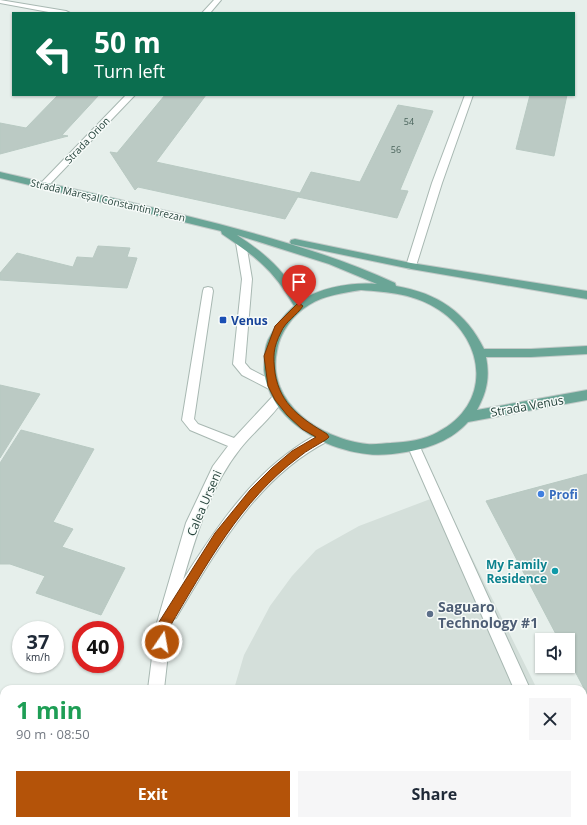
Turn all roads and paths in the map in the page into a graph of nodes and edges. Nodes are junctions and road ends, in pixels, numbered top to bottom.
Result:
1 (218, 0) edge
2 (0, 1) edge
3 (60, 12) edge
4 (207, 12) edge
5 (130, 96) edge
6 (469, 96) edge
7 (0, 175) edge
8 (44, 185) junction
9 (216, 226) junction
10 (231, 230) junction
11 (241, 243) junction
12 (412, 266) junction
13 (396, 289) junction
14 (208, 291) dead end
15 (587, 295) edge
16 (299, 306) junction
17 (587, 350) edge
18 (481, 353) junction
19 (273, 386) junction
20 (587, 395) edge
21 (278, 398) junction
22 (468, 417) junction
23 (324, 437) junction
24 (236, 444) junction
25 (414, 447) junction
26 (163, 626) junction
27 (156, 685) edge
28 (520, 685) edge

1 - 4 street
2 - 3 street
5 - 8 street, Strada Orion
6 - 12 street
7 - 8 main road, Strada Mareșal Constantin Prezan
8 - 9 main road, Strada Mareșal Constantin Prezan
9 - 10 main road, Strada Mareșal Constantin Prezan
9 - 11 main road, Strada Mareșal Constantin Prezan
10 - 12 main road
10 - 13 main road, Strada Mareșal Constantin Prezan
11 - 16 main road, Strada Mareșal Constantin Prezan
11 - 19 street
12 - 15 main road
13 - 16 main road
13 - 18 main road
14 - 24 street
16 - 19 main road
17 - 18 main road
18 - 22 main road
19 - 21 main road
20 - 22 main road, Strada Venus
21 - 23 main road
21 - 24 street, Calea Urseni
22 - 25 main road
23 - 25 main road
23 - 26 street, Calea Urseni
24 - 26 street, Calea Urseni
25 - 28 street
26 - 27 street, Calea Urseni

